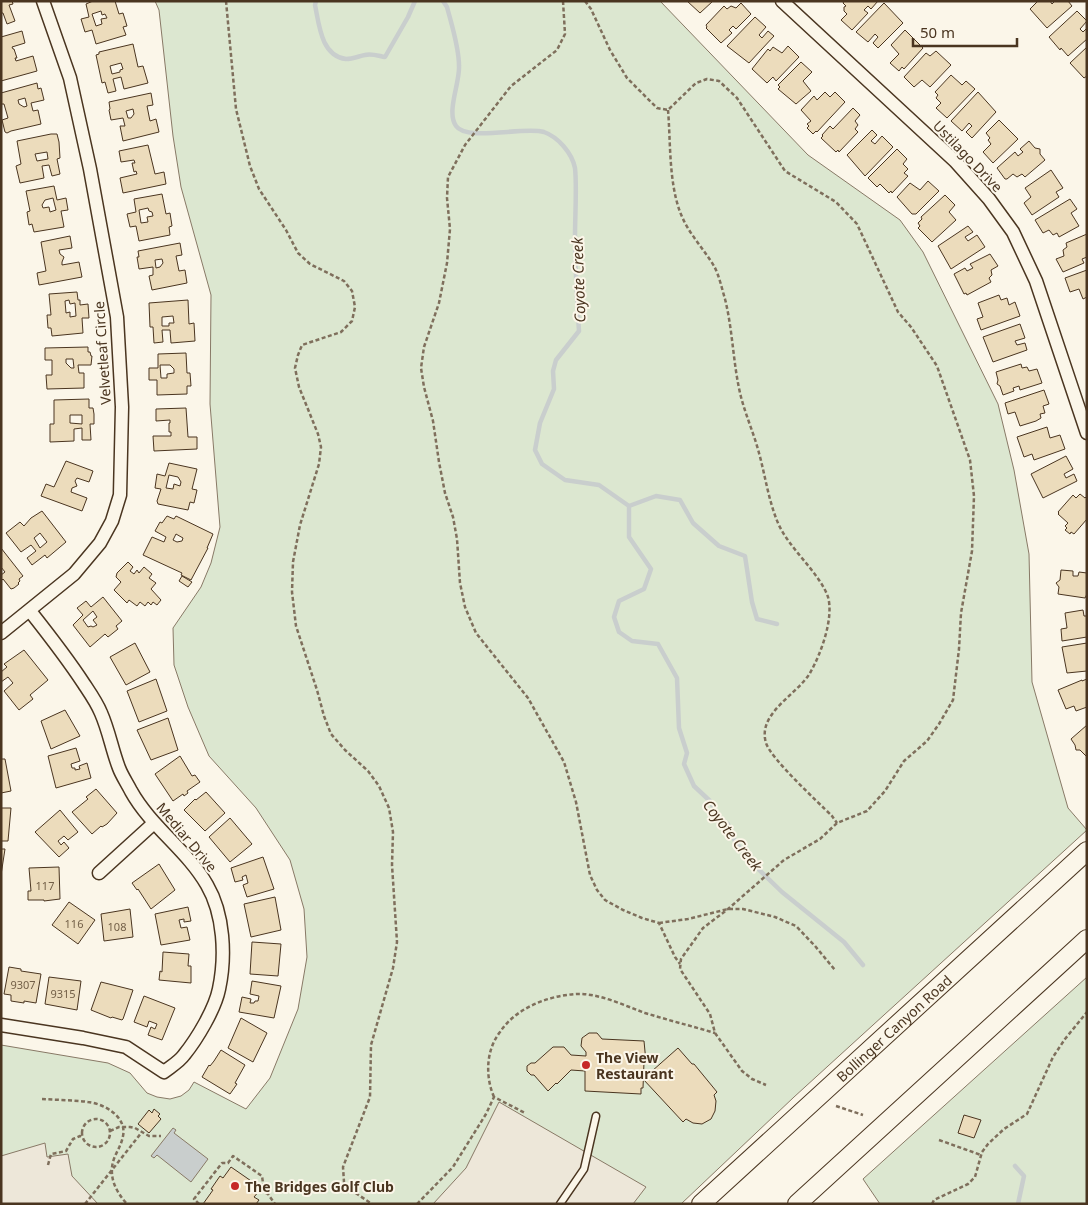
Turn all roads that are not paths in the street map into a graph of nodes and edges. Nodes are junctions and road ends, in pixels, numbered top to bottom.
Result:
1 (43, 1) edge
2 (782, 1) edge
3 (1087, 433) edge
4 (30, 611) junction
5 (1, 633) edge
6 (154, 823) junction
7 (1087, 852) edge
8 (99, 873) dead end
9 (1087, 939) edge
10 (1, 1026) edge
11 (596, 1116) dead end
12 (560, 1204) edge
13 (701, 1204) edge
14 (797, 1204) edge

1 - 4 street, Velvetleaf Circle
2 - 3 street, Ustilago Drive
4 - 5 street, Velvetleaf Circle
4 - 6 street, Mediar Drive
6 - 8 street
6 - 10 street, Mediar Drive
7 - 13 main road, Bollinger Canyon Road
9 - 14 main road
11 - 12 lane

